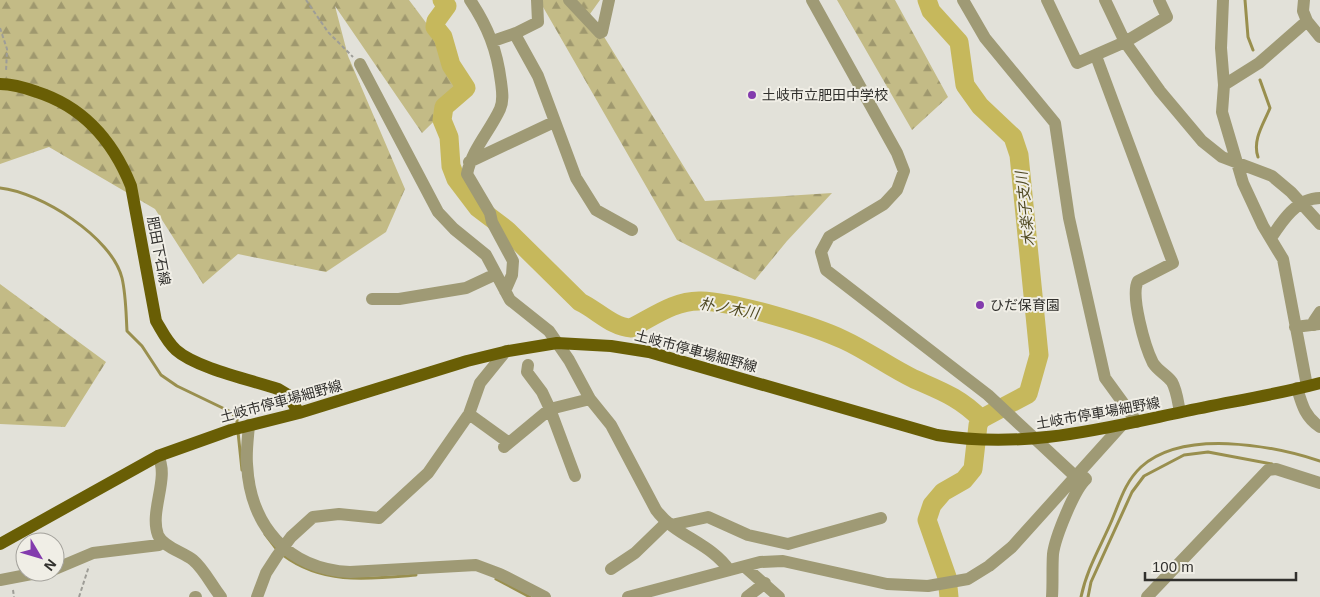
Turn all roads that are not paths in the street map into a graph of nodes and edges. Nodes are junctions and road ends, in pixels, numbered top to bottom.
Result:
1 (470, 0) edge
2 (537, 0) edge
3 (569, 0) edge
4 (609, 0) edge
5 (812, 0) edge
6 (963, 0) edge
7 (1047, 0) edge
8 (1104, 0) edge
9 (1159, 0) edge
10 (1223, 0) edge
11 (1304, 0) edge
12 (1307, 22) junction
13 (516, 34) junction
14 (1320, 38) edge
15 (493, 41) junction
16 (1125, 42) junction
17 (1096, 56) junction
18 (360, 64) road end
19 (3, 84) edge
20 (1224, 85) junction
21 (554, 122) junction
22 (470, 162) junction
23 (1237, 164) junction
24 (1320, 198) edge
25 (1301, 204) junction
26 (1320, 224) edge
27 (632, 230) dead end
28 (1271, 238) junction
29 (496, 274) junction
30 (505, 291) junction
31 (372, 299) dead end
32 (1320, 312) edge
33 (1317, 324) edge
34 (1295, 327) junction
35 (557, 343) junction
36 (506, 351) junction
37 (528, 365) dead end
38 (1320, 382) edge
39 (1302, 387) junction
40 (590, 399) junction
41 (550, 409) junction
42 (1180, 412) junction
43 (299, 414) junction
44 (469, 414) junction
45 (1137, 422) junction
46 (247, 426) junction
47 (1121, 426) junction
48 (1320, 427) edge
49 (1035, 440) junction
50 (158, 456) junction
51 (1078, 475) junction
52 (575, 476) dead end
53 (1320, 483) edge
54 (881, 518) dead end
55 (669, 524) junction
56 (163, 542) junction
57 (0, 544) edge
58 (280, 552) junction
59 (65, 565) edge
60 (745, 567) junction
61 (611, 570) dead end
62 (729, 570) junction
63 (15, 577) edge
64 (0, 580) edge
65 (765, 583) junction
66 (221, 597) edge
67 (257, 597) edge
68 (545, 597) edge
69 (628, 597) edge
70 (747, 597) edge
71 (779, 597) edge
72 (1052, 597) edge
73 (1147, 597) edge

1 - 15 street
2 - 13 street
3 - 4 street
5 - 49 street
6 - 45 street
7 - 17 street
8 - 16 street
9 - 16 street
10 - 20 street
11 - 12 street
12 - 14 street
12 - 20 street
13 - 15 street
13 - 21 street
15 - 22 street
16 - 17 street
16 - 23 street
17 - 42 street
18 - 29 street
19 - 43 main road, 肥田下石線
20 - 23 street
21 - 22 street
21 - 27 street
22 - 30 street
23 - 25 street
23 - 28 street
24 - 25 street
25 - 26 street
25 - 28 street
28 - 34 street
29 - 30 street
29 - 31 street
30 - 35 street
32 - 33 street
33 - 34 street
34 - 39 street
35 - 36 main road, 土岐市停車場細野線
35 - 40 street
35 - 49 main road, 土岐市停車場細野線
36 - 43 main road, 土岐市停車場細野線
36 - 44 street
37 - 41 street
38 - 39 main road, 土岐市停車場細野線
39 - 42 main road, 土岐市停車場細野線
39 - 48 street
40 - 41 street
40 - 55 street
41 - 44 street
41 - 52 street
42 - 45 main road, 土岐市停車場細野線
43 - 46 main road, 土岐市停車場細野線
44 - 58 street
45 - 47 main road, 土岐市停車場細野線
46 - 50 main road, 土岐市停車場細野線
46 - 58 street
47 - 49 main road, 土岐市停車場細野線
47 - 51 street
49 - 51 street
50 - 56 street
50 - 57 main road, 土岐市停車場細野線
51 - 60 street
51 - 72 street
53 - 73 street
54 - 55 street
55 - 61 street
55 - 62 street
56 - 59 street
56 - 66 street
58 - 67 street
58 - 68 street
60 - 62 street
60 - 65 street
62 - 69 street
63 - 64 street
65 - 70 street
65 - 71 street

